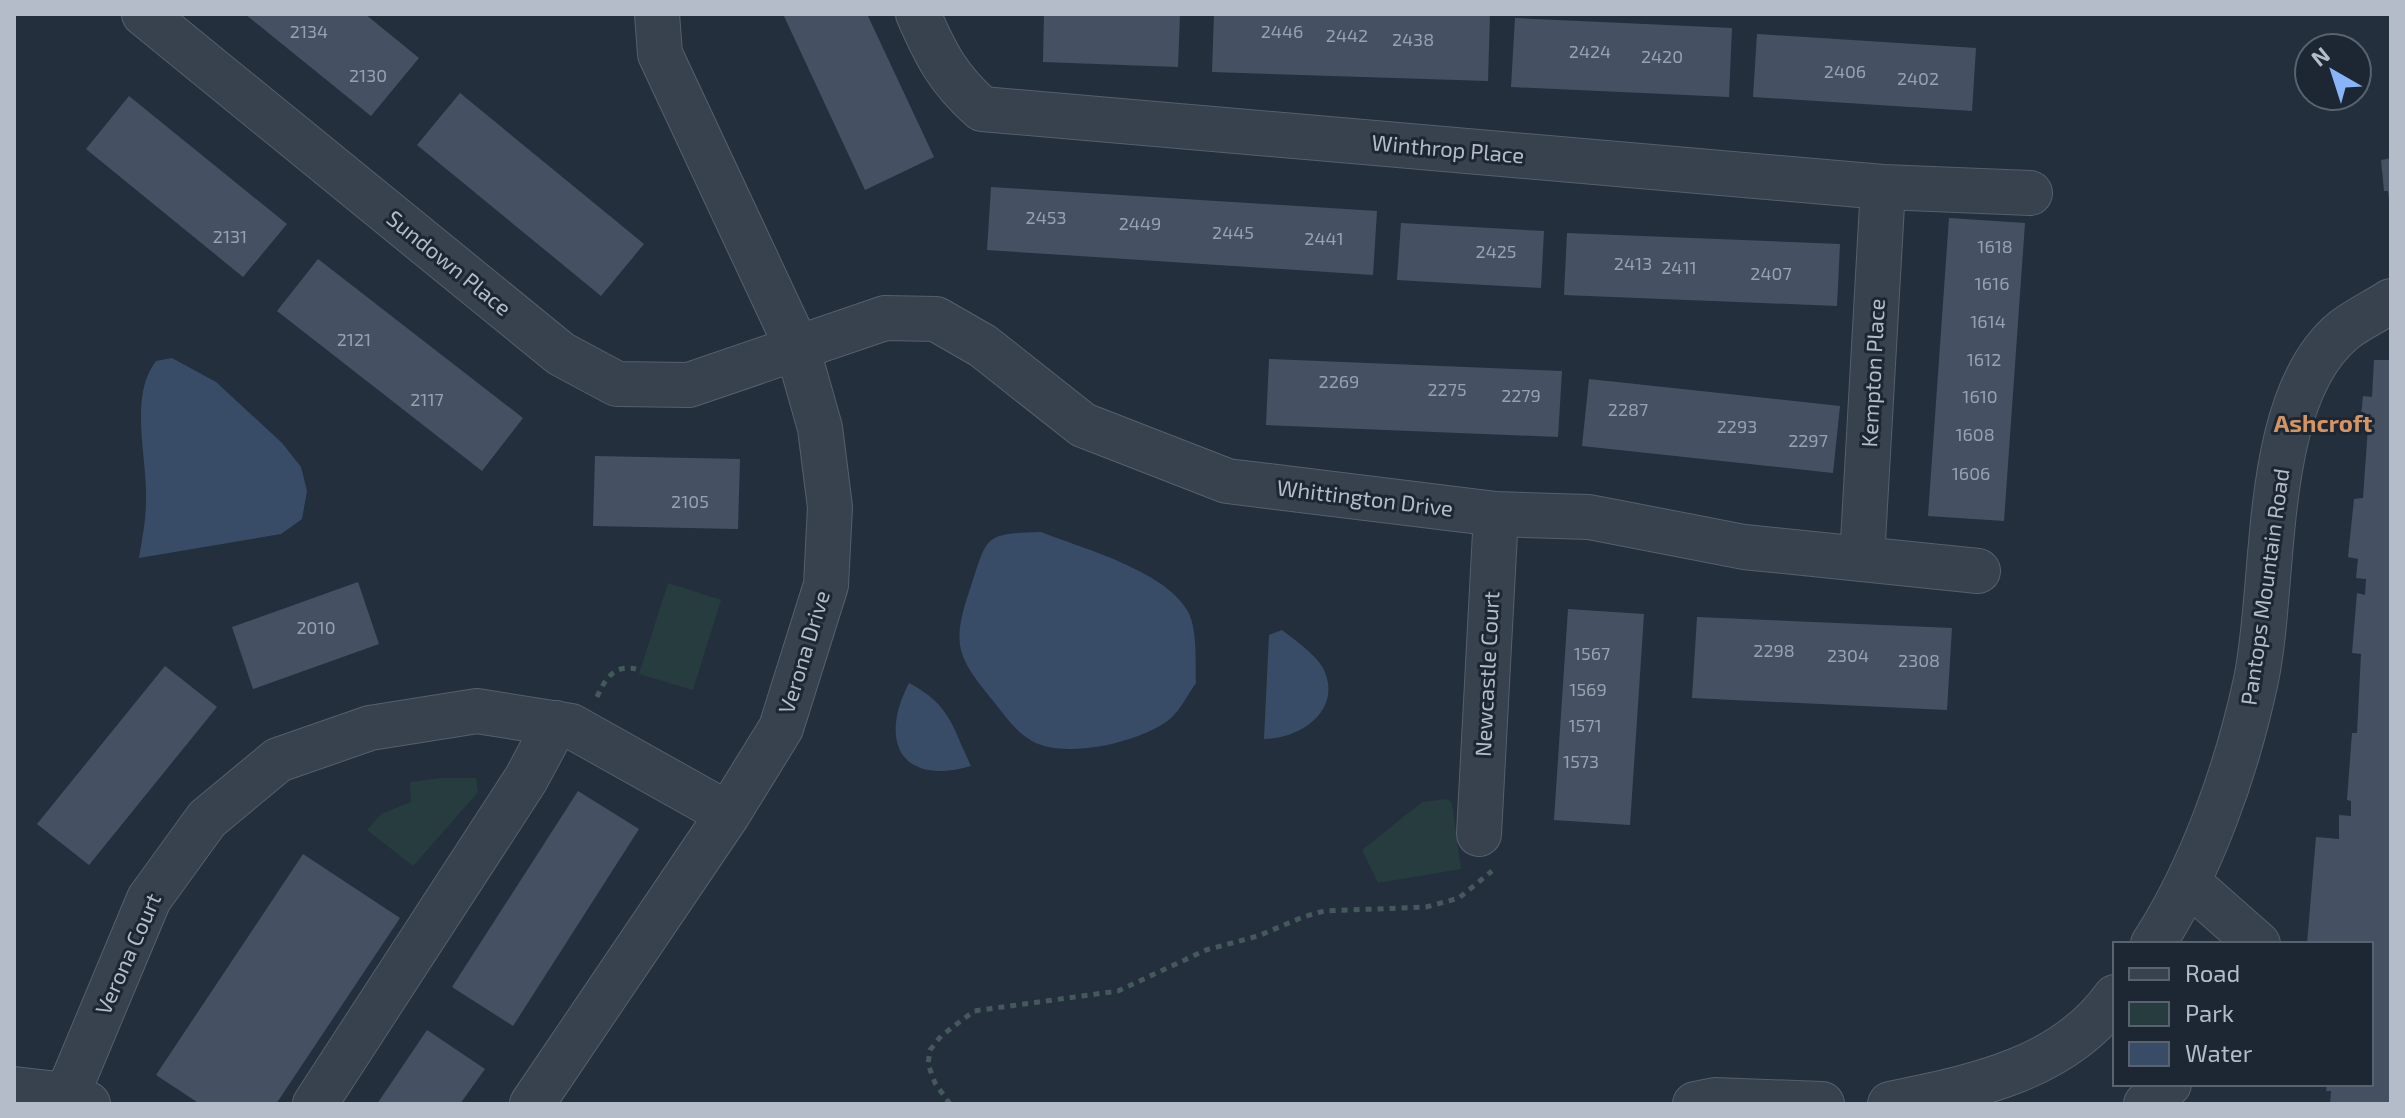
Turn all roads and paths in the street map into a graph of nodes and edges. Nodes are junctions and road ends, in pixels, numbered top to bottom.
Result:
1 (144, 14) edge
2 (657, 14) edge
3 (918, 14) edge
4 (1883, 187) junction
5 (2030, 193) dead end
6 (2391, 301) edge
7 (797, 347) junction
8 (1496, 514) junction
9 (1862, 559) junction
10 (1978, 571) dead end
11 (636, 669) dead end
12 (595, 703) dead end
13 (556, 723) junction
14 (728, 814) junction
15 (1487, 851) joint
16 (2190, 884) junction
17 (2154, 942) edge
18 (2256, 942) edge
19 (2113, 1000) edge
20 (2167, 1086) edge
21 (14, 1089) edge
22 (77, 1099) edge
23 (315, 1104) edge
24 (532, 1104) edge
25 (950, 1104) edge
26 (1695, 1104) edge
27 (1822, 1104) edge
28 (1890, 1104) edge
29 (2146, 1104) edge

1 - 7 street, Sundown Place
2 - 7 street, Verona Drive
3 - 4 street, Winthrop Place
4 - 5 street, Winthrop Place
4 - 9 street, Kempton Place
6 - 16 street, Pantops Mountain Road
7 - 8 street, Whittington Drive
7 - 14 street, Verona Drive
8 - 9 street, Whittington Drive
8 - 15 street, Newcastle Court
9 - 10 street, Whittington Drive
11 - 12 path
13 - 14 street, Verona Court
13 - 22 street, Verona Court
13 - 23 street
14 - 24 street, Verona Drive
15 - 25 path
16 - 17 street, Pantops Mountain Road
16 - 18 street
19 - 28 street
20 - 29 street
21 - 22 street
26 - 27 street

